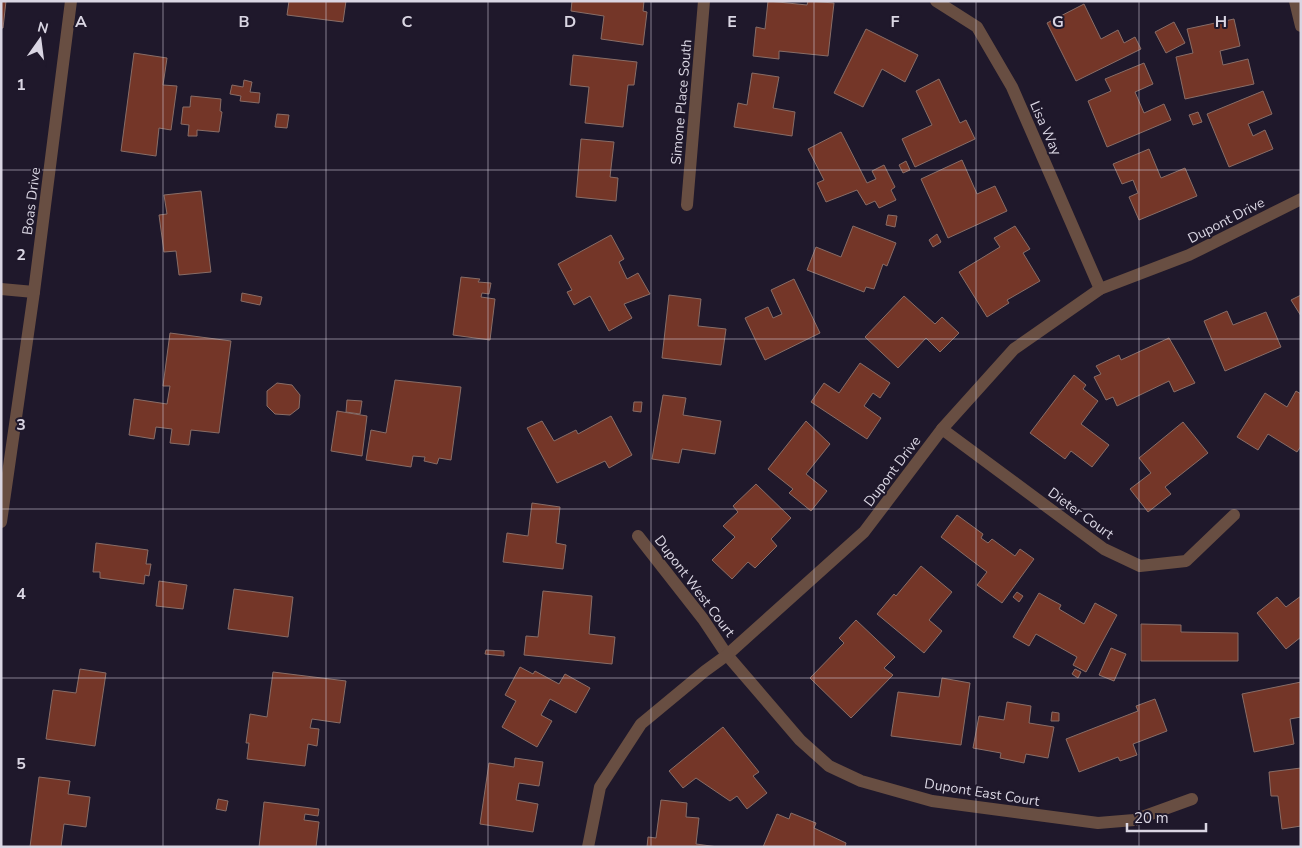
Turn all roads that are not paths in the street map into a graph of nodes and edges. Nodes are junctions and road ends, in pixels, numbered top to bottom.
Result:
1 (71, 1) edge
2 (704, 1) edge
3 (936, 1) edge
4 (1295, 1) edge
5 (1301, 26) edge
6 (1301, 199) edge
7 (687, 205) dead end
8 (1, 289) edge
9 (1100, 289) junction
10 (34, 292) junction
11 (942, 429) junction
12 (1234, 515) dead end
13 (1, 522) edge
14 (638, 536) dead end
15 (727, 655) junction
16 (1192, 799) dead end
17 (588, 847) edge

1 - 10 street, Boas Drive
2 - 7 street, Simone Place South
3 - 9 street, Lisa Way
4 - 5 street
6 - 9 street, Dupont Drive
8 - 10 street
9 - 11 street, Dupont Drive
10 - 13 street, Boas Drive
11 - 12 street, Dieter Court
11 - 15 street, Dupont Drive
14 - 15 street, Dupont West Court
15 - 16 street, Dupont East Court
15 - 17 street, Dupont Drive

